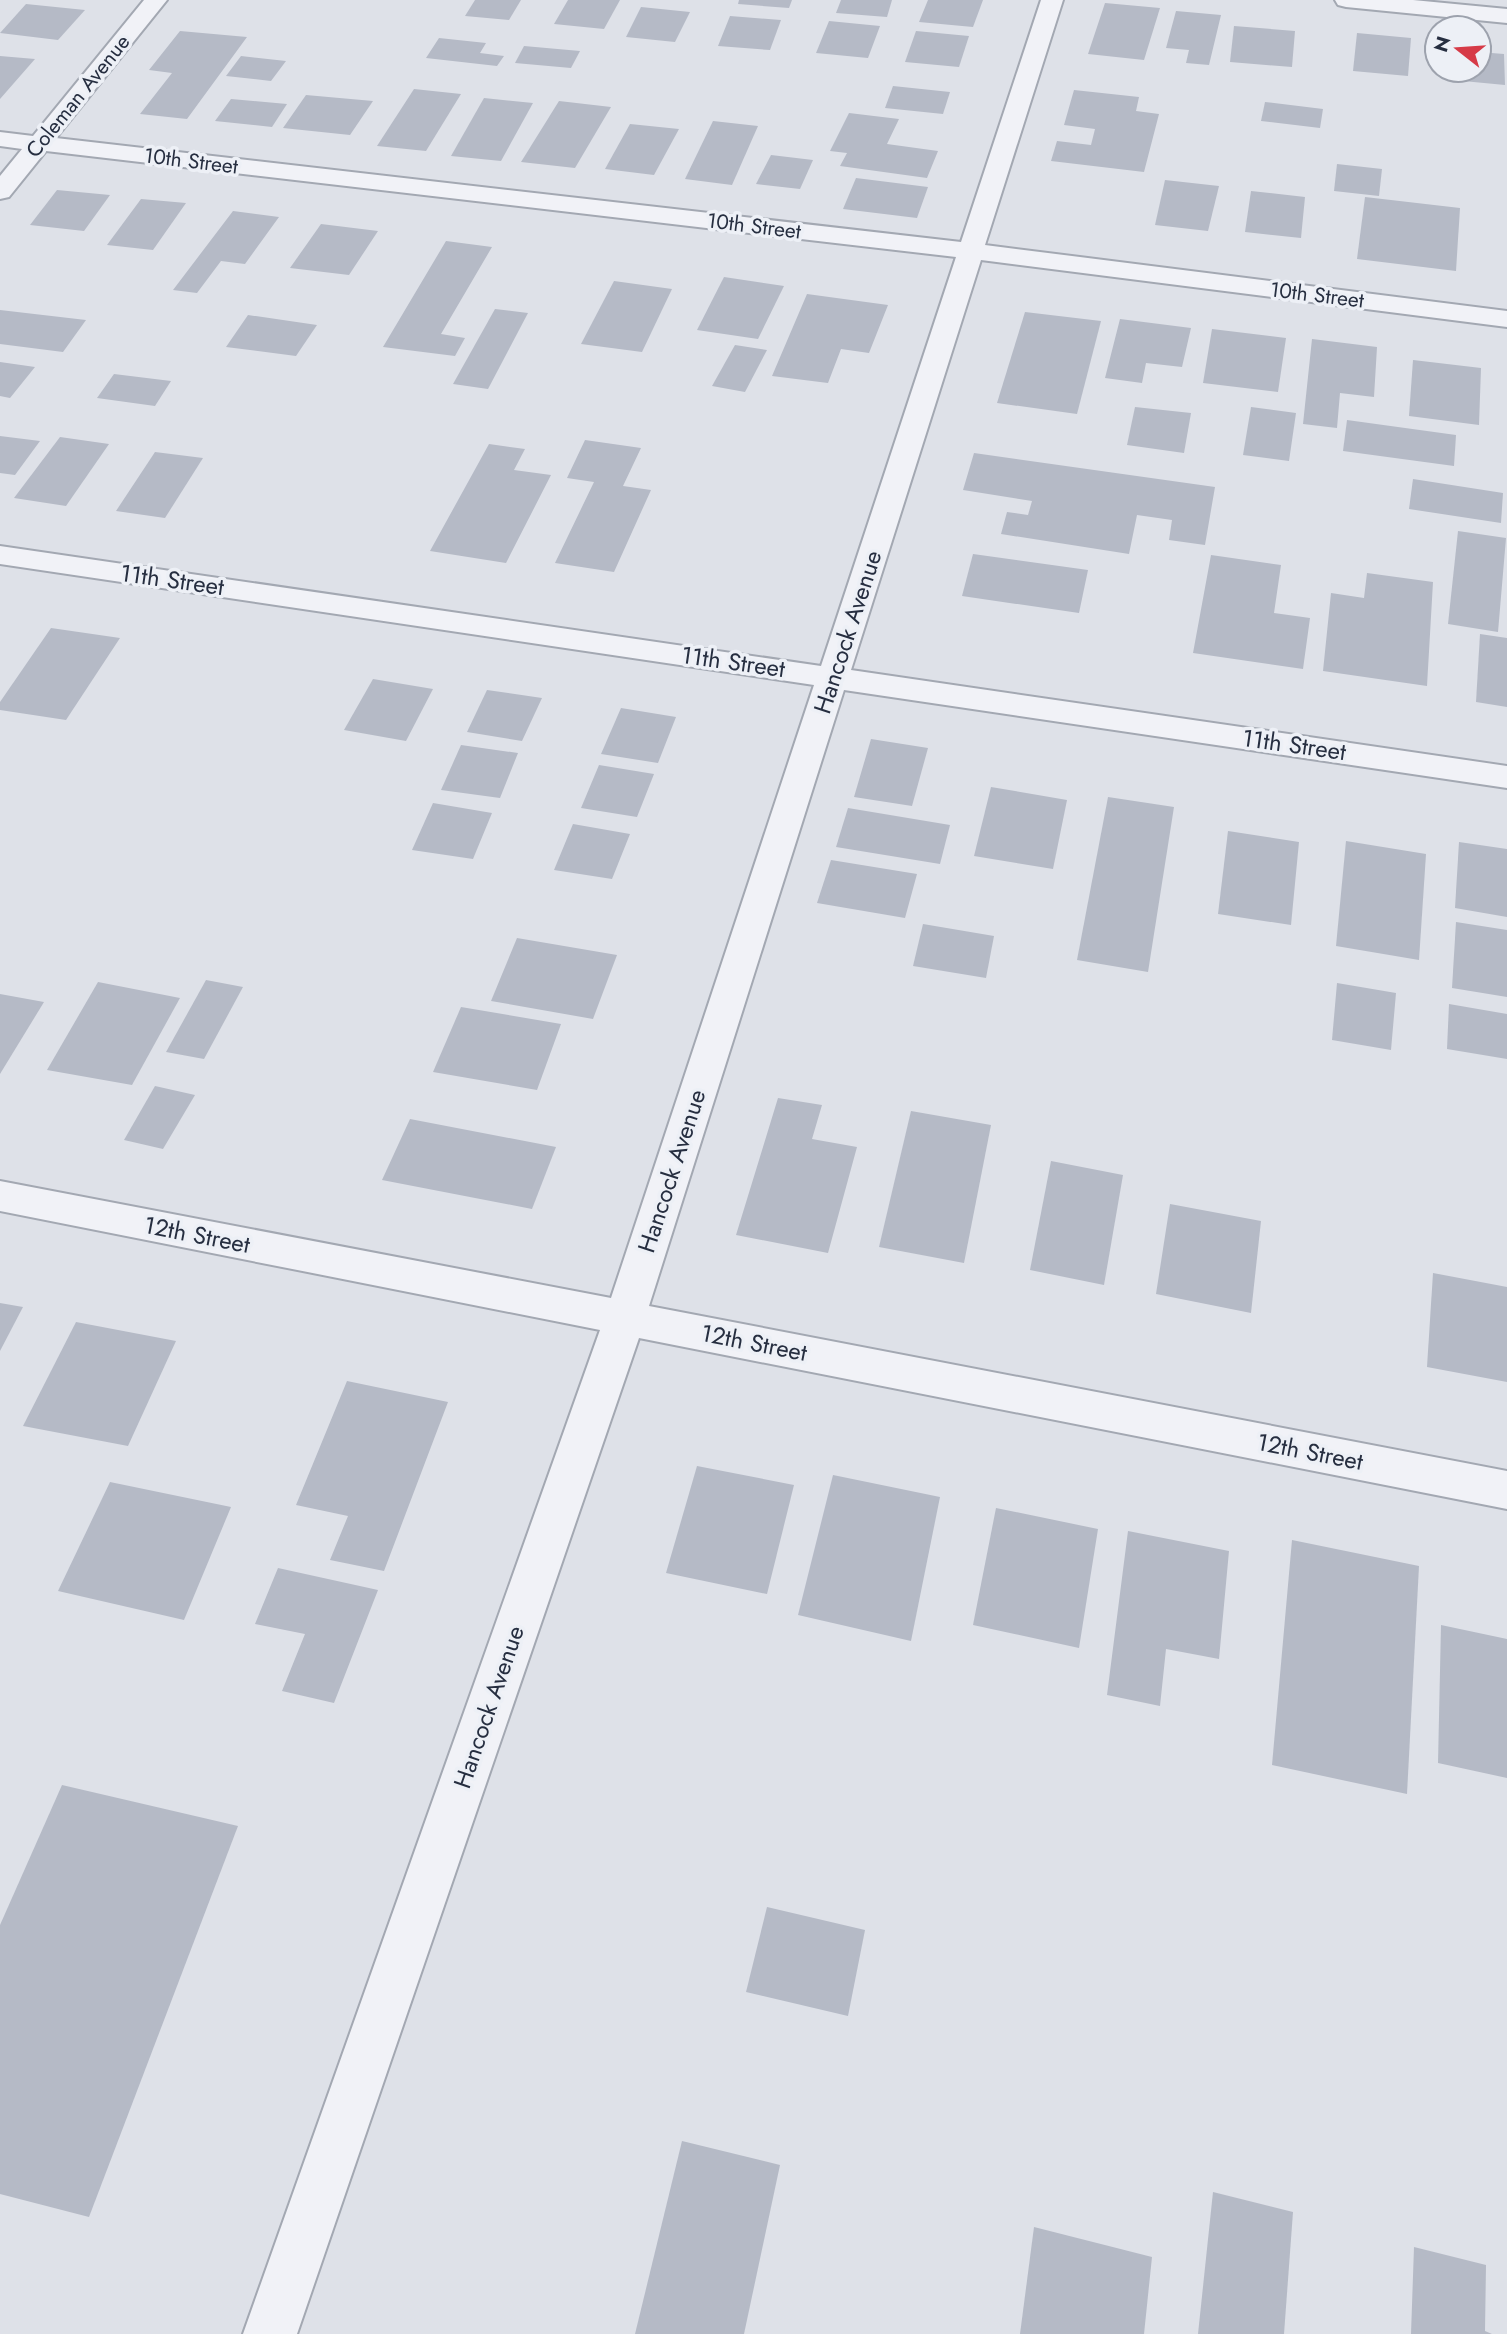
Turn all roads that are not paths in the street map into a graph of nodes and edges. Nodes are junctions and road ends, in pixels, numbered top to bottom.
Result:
1 (156, 0) edge
2 (1052, 0) edge
3 (1346, 0) edge
4 (1507, 16) edge
5 (0, 139) edge
6 (40, 144) junction
7 (0, 192) edge
8 (971, 251) junction
9 (1507, 319) edge
10 (0, 555) edge
11 (833, 677) junction
12 (1507, 777) edge
13 (0, 1196) edge
14 (625, 1318) junction
15 (1507, 1490) edge
16 (270, 2334) edge

1 - 6 street, Coleman Avenue
2 - 8 street, Hancock Avenue
3 - 4 street
5 - 6 street, 10th Street
6 - 7 street, Coleman Avenue
6 - 8 street, 10th Street
8 - 9 street, 10th Street
8 - 11 street, Hancock Avenue
10 - 11 street, 11th Street
11 - 12 street, 11th Street
11 - 14 street, Hancock Avenue
13 - 14 street, 12th Street
14 - 15 street, 12th Street
14 - 16 street, Hancock Avenue

